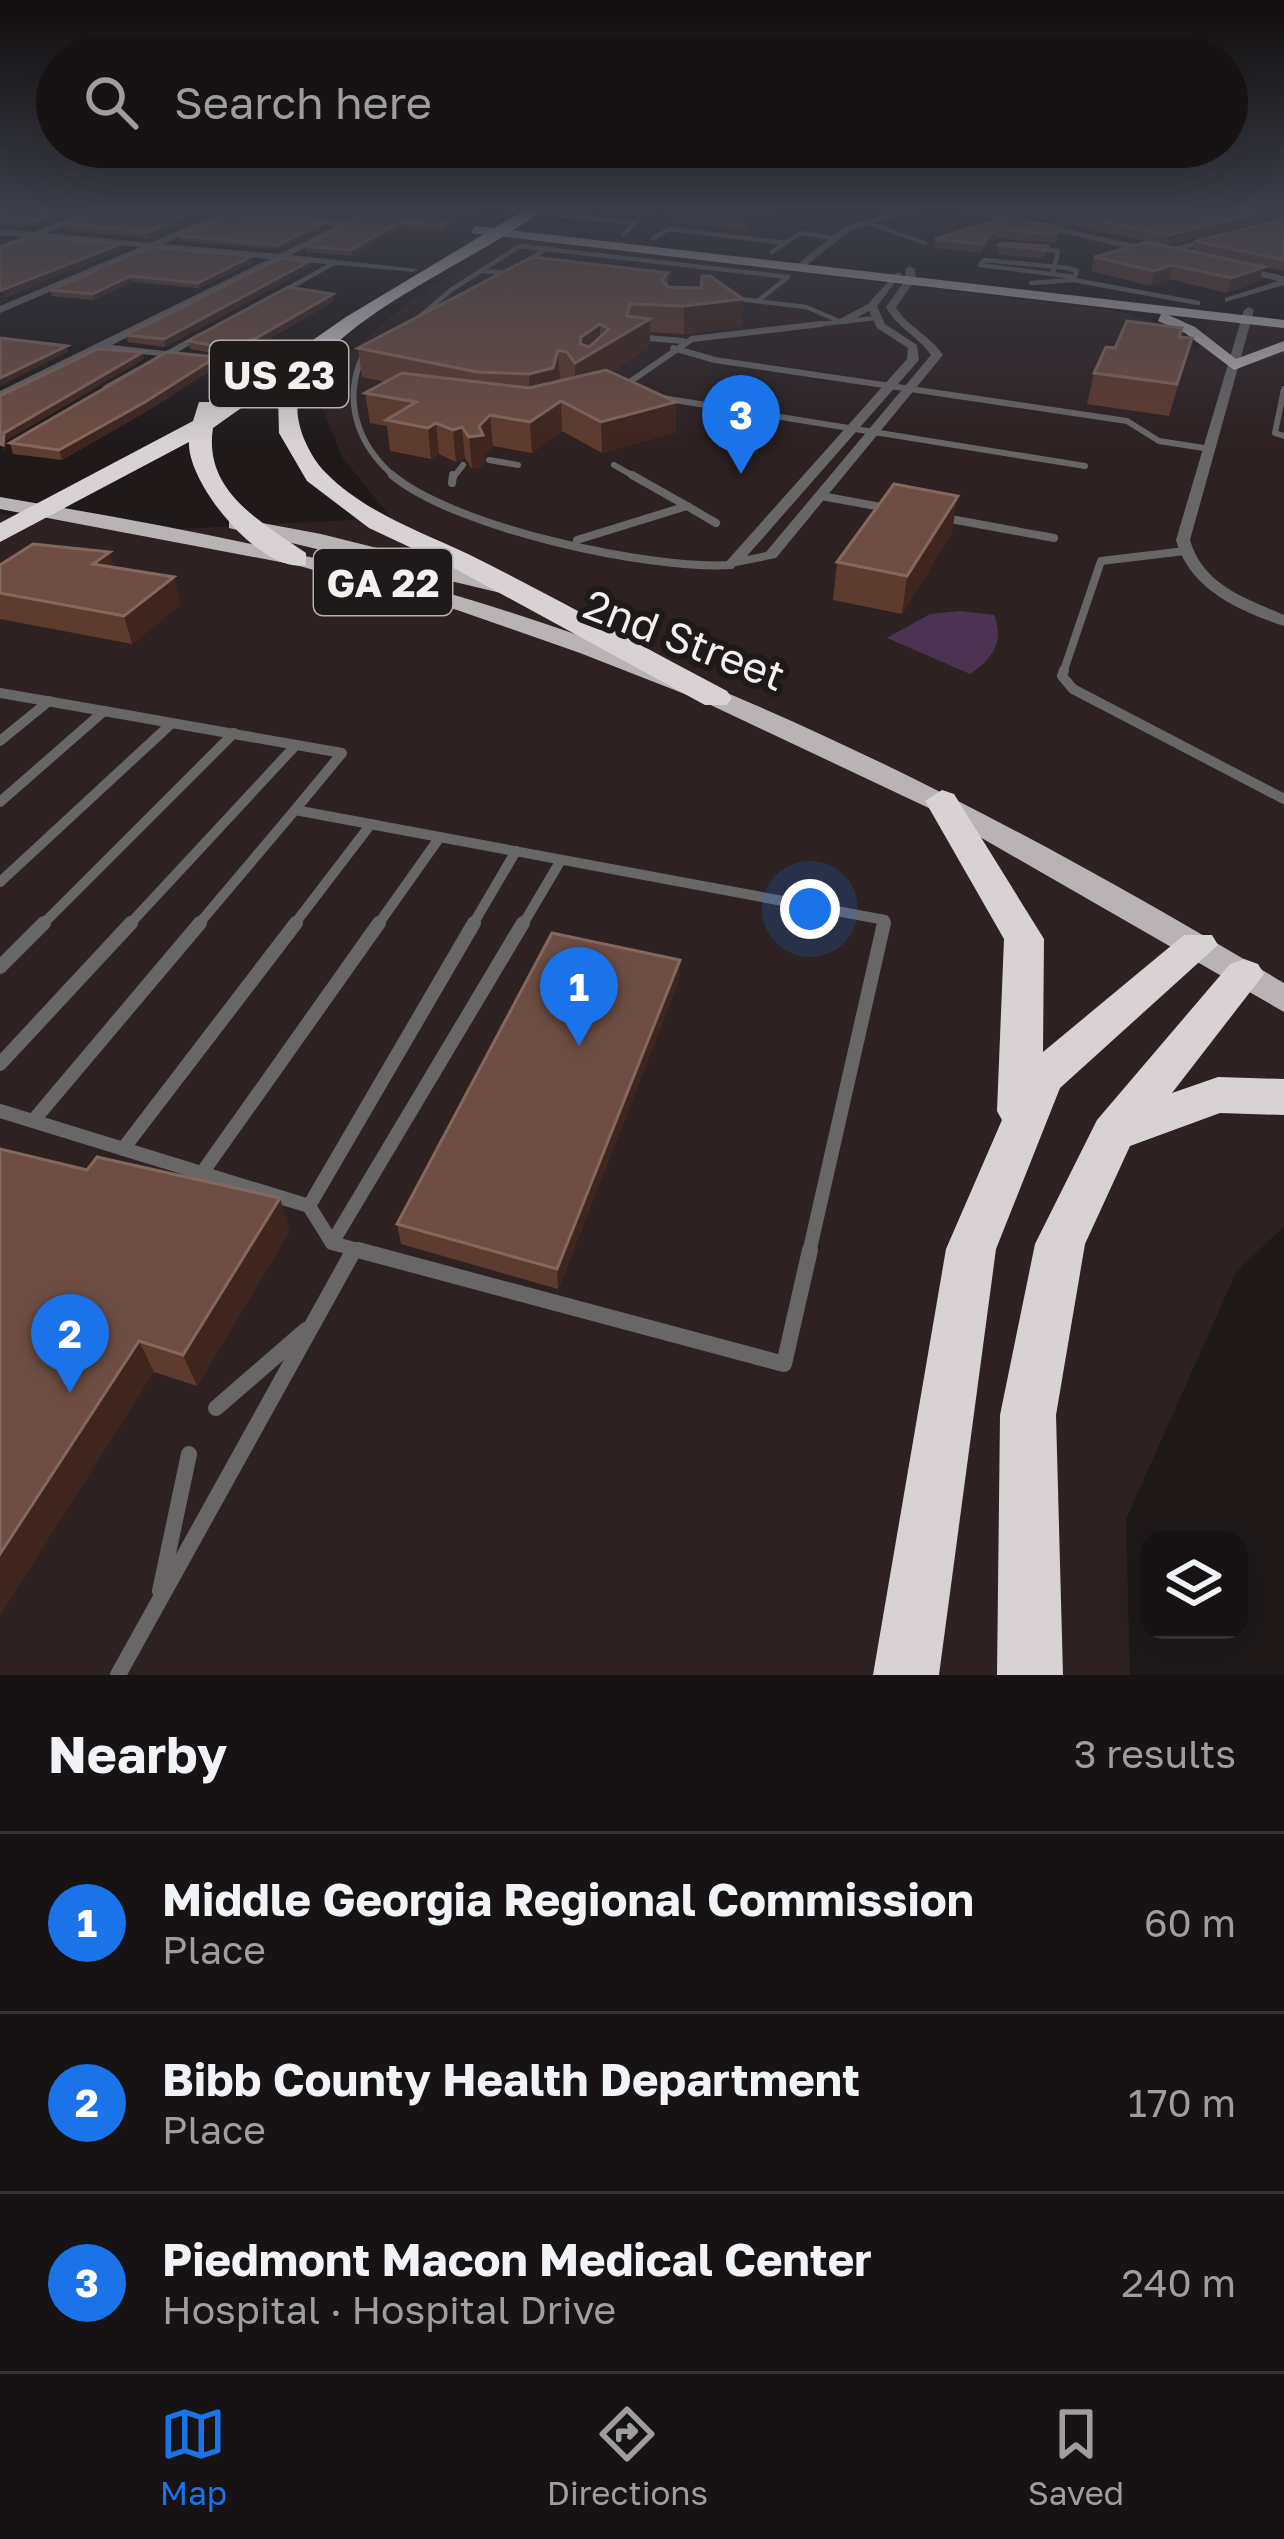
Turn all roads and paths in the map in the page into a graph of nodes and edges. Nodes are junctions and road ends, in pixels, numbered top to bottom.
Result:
1 (54, 287) edge
2 (219, 287) edge
3 (290, 287) edge
4 (384, 287) edge
5 (402, 287) edge
6 (455, 287) edge
7 (471, 287) edge
8 (775, 287) edge
9 (897, 287) edge
10 (901, 287) edge
11 (976, 287) edge
12 (1113, 287) edge
13 (1118, 287) edge
14 (1266, 287) edge
15 (481, 288) edge
16 (278, 294) edge
17 (759, 300) junction
18 (1229, 300) edge
19 (726, 301) edge
20 (1123, 304) junction
21 (1198, 304) junction
22 (0, 310) edge
23 (874, 312) junction
24 (1248, 314) junction
25 (1284, 314) edge
26 (352, 321) junction
27 (842, 322) junction
28 (1284, 324) edge
29 (409, 326) junction
30 (422, 326) edge
31 (397, 333) edge
32 (202, 335) edge
33 (632, 338) edge
34 (686, 341) junction
35 (97, 346) junction
36 (1284, 346) edge
37 (674, 348) junction
38 (365, 351) edge
39 (162, 354) junction
40 (226, 361) edge
41 (1234, 364) junction
42 (889, 386) junction
43 (105, 388) edge
44 (620, 388) junction
45 (910, 389) junction
46 (1284, 389) edge
47 (604, 392) edge
48 (0, 396) edge
49 (651, 396) junction
50 (208, 397) junction
51 (641, 403) edge
52 (204, 424) junction
53 (852, 429) junction
54 (874, 433) junction
55 (1284, 436) edge
56 (1210, 449) junction
57 (489, 460) dead end
58 (463, 465) edge
59 (518, 465) dead end
60 (614, 466) dead end
61 (1085, 466) dead end
62 (452, 483) dead end
63 (0, 487) edge
64 (821, 496) junction
65 (0, 503) edge
66 (49, 503) junction
67 (687, 506) junction
68 (901, 511) edge
69 (921, 514) edge
70 (716, 523) dead end
71 (250, 526) junction
72 (0, 534) edge
73 (1054, 538) dead end
74 (573, 541) junction
75 (1185, 551) junction
76 (297, 559) junction
77 (731, 565) junction
78 (511, 588) junction
79 (1284, 621) edge
80 (0, 692) edge
81 (716, 698) junction
82 (49, 701) junction
83 (104, 711) junction
84 (172, 723) junction
85 (234, 734) junction
86 (0, 741) edge
87 (296, 745) junction
88 (1284, 799) edge
89 (942, 801) junction
90 (0, 802) edge
91 (295, 810) junction
92 (371, 824) junction
93 (440, 837) junction
94 (516, 851) junction
95 (561, 860) junction
96 (0, 882) edge
97 (1198, 945) junction
98 (0, 967) edge
99 (1244, 974) junction
100 (1284, 999) edge
101 (0, 1064) edge
102 (1284, 1097) edge
103 (0, 1112) edge
104 (33, 1121) junction
105 (1019, 1132) junction
106 (1112, 1133) junction
107 (123, 1149) junction
108 (202, 1173) junction
109 (309, 1206) junction
110 (332, 1243) junction
111 (355, 1249) junction
112 (313, 1324) junction
113 (216, 1408) dead end
114 (189, 1454) dead end
115 (157, 1604) junction
116 (118, 1675) edge
117 (906, 1675) edge
118 (1030, 1675) edge

1 - 22 street
2 - 35 street
3 - 16 lane
4 - 50 highway, US 23
5 - 26 highway, US 23
6 - 29 lane
7 - 15 lane
8 - 17 lane
9 - 23 street
10 - 45 street
11 - 20 main road
12 - 21 main road
13 - 21 lane
14 - 18 street
17 - 19 lane
17 - 27 lane
20 - 24 main road
20 - 41 main road
21 - 24 main road
23 - 27 street
23 - 42 street
24 - 25 main road
24 - 28 main road
24 - 41 street
26 - 52 highway, US 23
26 - 78 highway
27 - 34 lane
29 - 30 lane
29 - 31 lane
32 - 39 lane
33 - 34 lane
34 - 37 lane
35 - 39 street
35 - 48 street
36 - 41 main road
37 - 42 lane
37 - 44 lane
38 - 74 lane
39 - 40 street
39 - 43 lane
41 - 56 street
42 - 45 lane
42 - 53 street
44 - 47 lane
44 - 49 lane
45 - 54 street
45 - 56 lane
46 - 55 lane
49 - 51 lane
49 - 53 lane
50 - 52 highway
50 - 66 highway, US 23
52 - 66 highway, US 23
52 - 71 highway
53 - 54 lane
53 - 77 street
54 - 61 lane
54 - 64 street
56 - 75 street
57 - 59 lane
58 - 62 lane
60 - 67 lane
63 - 66 main road, 2nd Street
64 - 68 lane
64 - 77 street
65 - 66 main road, 2nd Street
66 - 71 main road, 2nd Street / GA 22
66 - 72 highway, US 23
66 - 76 main road, 2nd Street / GA 22
67 - 70 lane
67 - 74 lane
69 - 73 lane
71 - 76 highway
71 - 78 main road, 2nd Street / GA 22
74 - 77 lane
75 - 79 street
75 - 88 lane
76 - 81 main road, 2nd Street / GA 22
78 - 81 highway
80 - 82 lane
81 - 89 main road, 2nd Street / GA 22
82 - 83 lane
82 - 86 lane
83 - 84 lane
83 - 90 lane
84 - 85 lane
84 - 96 lane
85 - 87 lane
85 - 98 lane
87 - 91 lane
87 - 101 lane
89 - 97 main road, 2nd Street / GA 22
89 - 105 highway
91 - 92 lane
91 - 104 lane
92 - 93 lane
92 - 107 lane
93 - 94 lane
93 - 108 lane
94 - 95 lane
94 - 109 lane
95 - 110 lane
95 - 111 lane
97 - 99 main road, 2nd Street / GA 22
97 - 105 highway
99 - 100 main road, 2nd Street / GA 22
99 - 106 highway
102 - 106 highway
103 - 104 lane
104 - 107 lane
105 - 117 highway
106 - 118 highway
107 - 108 lane
108 - 109 lane
109 - 110 lane
110 - 111 lane
111 - 112 lane
112 - 113 lane
112 - 115 lane
114 - 115 lane
115 - 116 lane

